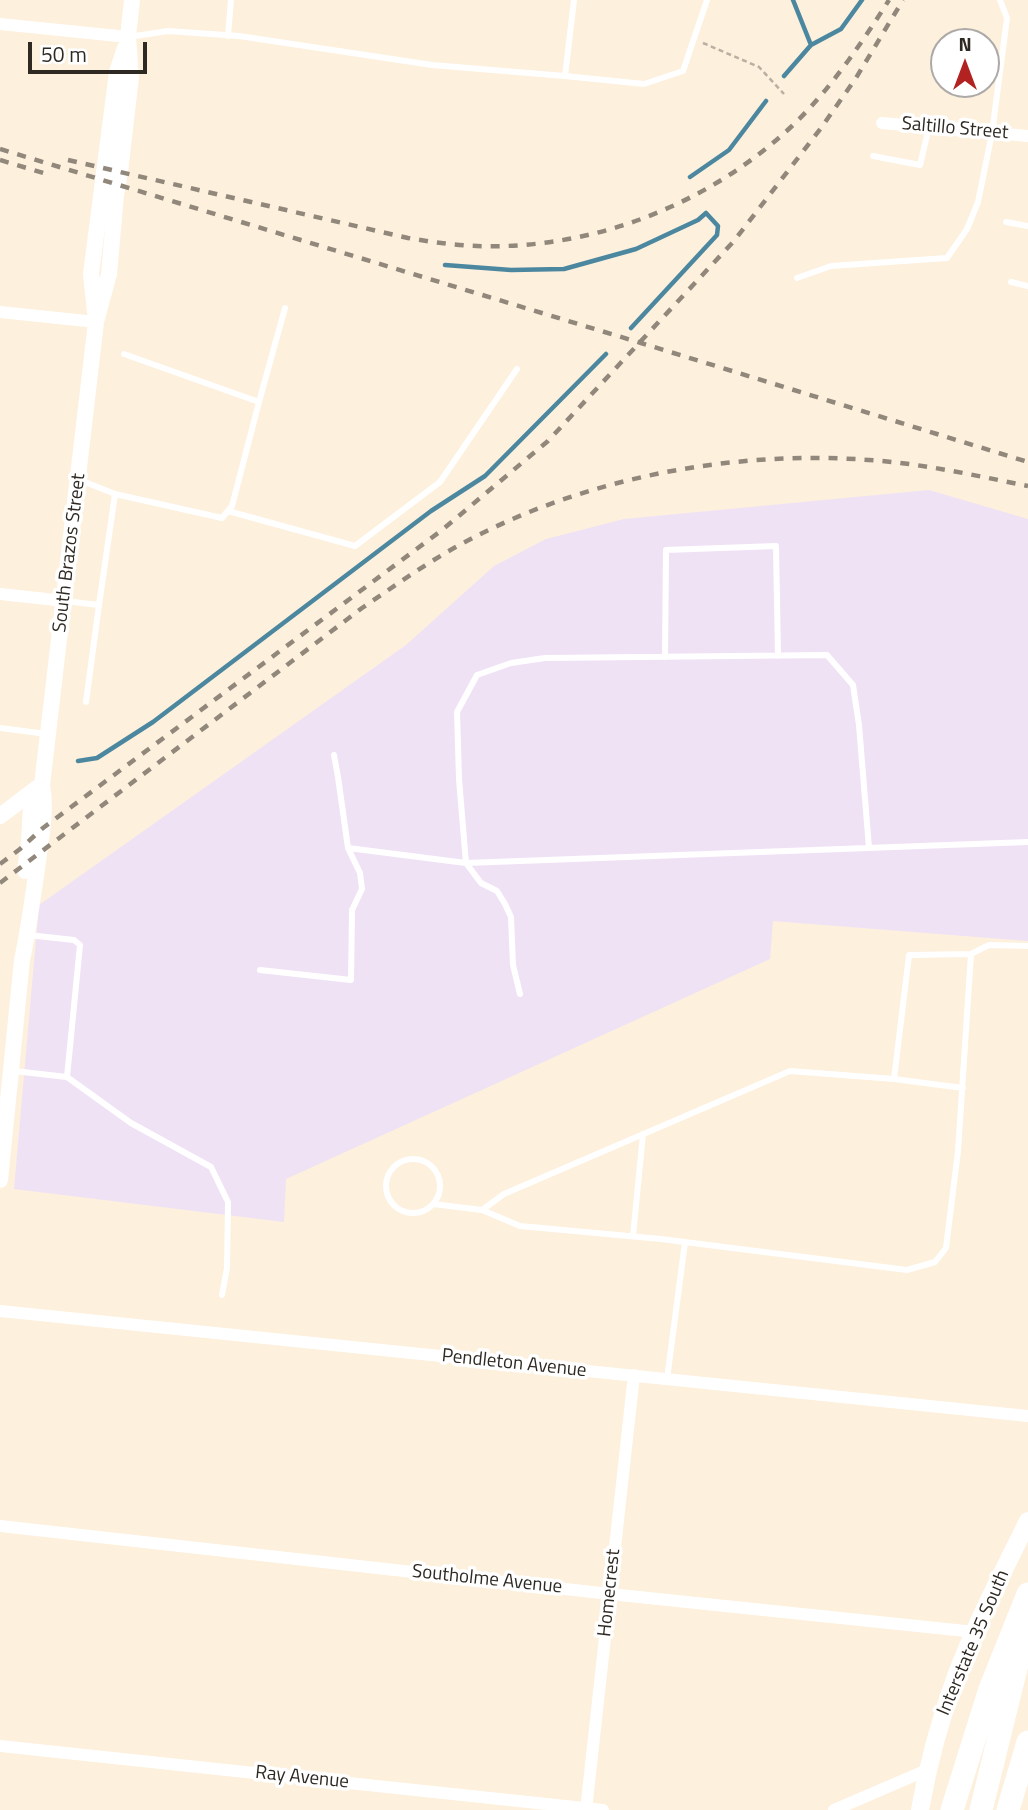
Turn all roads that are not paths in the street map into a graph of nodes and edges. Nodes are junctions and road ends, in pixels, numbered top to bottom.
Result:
1 (132, 0) edge
2 (231, 0) edge
3 (575, 0) edge
4 (707, 0) edge
5 (1000, 0) edge
6 (0, 23) edge
7 (228, 36) junction
8 (128, 37) junction
9 (565, 76) junction
10 (882, 123) dead end
11 (929, 127) junction
12 (992, 133) junction
13 (1028, 136) edge
14 (873, 156) dead end
15 (1006, 222) dead end
16 (1028, 226) edge
17 (797, 278) dead end
18 (1011, 282) dead end
19 (1028, 286) edge
20 (285, 308) dead end
21 (0, 312) edge
22 (96, 322) junction
23 (124, 354) dead end
24 (517, 369) dead end
25 (259, 402) junction
26 (78, 479) junction
27 (115, 494) junction
28 (228, 511) junction
29 (0, 594) edge
30 (65, 601) junction
31 (99, 605) junction
32 (778, 656) junction
33 (665, 657) junction
34 (86, 702) dead end
35 (0, 729) edge
36 (49, 735) junction
37 (334, 755) dead end
38 (42, 785) junction
39 (0, 816) edge
40 (1028, 842) edge
41 (348, 848) junction
42 (869, 848) junction
43 (466, 863) junction
44 (28, 934) junction
45 (1028, 946) edge
46 (971, 954) junction
47 (22, 960) junction
48 (260, 970) dead end
49 (520, 994) dead end
50 (6, 1070) edge
51 (67, 1077) junction
52 (894, 1079) junction
53 (962, 1088) junction
54 (643, 1135) junction
55 (0, 1180) edge
56 (433, 1204) junction
57 (482, 1210) junction
58 (633, 1236) junction
59 (685, 1242) junction
60 (222, 1295) dead end
61 (0, 1311) edge
62 (634, 1375) junction
63 (667, 1379) junction
64 (1028, 1416) edge
65 (1028, 1521) edge
66 (0, 1526) edge
67 (610, 1594) junction
68 (1028, 1594) edge
69 (1028, 1619) edge
70 (975, 1632) junction
71 (1028, 1742) edge
72 (0, 1746) edge
73 (927, 1770) junction
74 (586, 1809) edge
75 (837, 1809) edge
76 (603, 1810) edge
77 (920, 1810) edge
78 (952, 1810) edge
79 (981, 1810) edge
80 (1008, 1810) edge

1 - 8 street, South Brazos Street
2 - 7 lane
3 - 9 lane
4 - 9 lane
5 - 12 lane
6 - 8 street
7 - 8 lane
7 - 9 lane
8 - 22 street, South Brazos Street
10 - 11 street, Saltillo Street
11 - 12 street, Saltillo Street
11 - 14 lane
12 - 13 street, Saltillo Street
12 - 17 lane
15 - 16 lane
18 - 19 lane
20 - 25 lane
21 - 22 street
22 - 26 street, South Brazos Street
23 - 25 lane
24 - 28 lane
25 - 28 lane
26 - 27 lane
26 - 30 street, South Brazos Street
27 - 28 lane
27 - 31 lane
29 - 30 street
30 - 31 lane
30 - 36 street, South Brazos Street
31 - 34 lane
32 - 33 lane
32 - 33 lane
32 - 42 lane
33 - 43 lane
35 - 36 lane
36 - 38 street, South Brazos Street
37 - 41 lane
38 - 39 street
38 - 44 street, South Brazos Street
38 - 47 street, South Brazos Street
40 - 42 lane
41 - 43 lane
41 - 48 lane
42 - 43 lane
43 - 49 lane
44 - 47 street, South Brazos Street
44 - 51 lane
45 - 46 lane
46 - 52 lane
46 - 53 lane
47 - 50 street, South Brazos Street
50 - 51 lane
50 - 55 street, South Brazos Street
51 - 60 lane
52 - 53 lane
52 - 54 lane
53 - 59 lane
54 - 57 lane
54 - 58 lane
56 - 56 lane
56 - 57 lane
57 - 58 lane
58 - 59 lane
59 - 63 lane
61 - 62 street, Pendleton Avenue
62 - 63 street, Pendleton Avenue
62 - 67 street, Homecrest
63 - 64 street, Pendleton Avenue
65 - 70 main road, Interstate 35 South
66 - 67 street, Southolme Avenue
67 - 70 street, Southolme Avenue
67 - 74 street, Homecrest
68 - 78 highway
69 - 79 highway
70 - 73 main road, Interstate 35 South
71 - 80 highway
72 - 74 street, Ray Avenue
73 - 75 street
73 - 77 main road, Interstate 35 South
74 - 76 street, Ray Avenue

